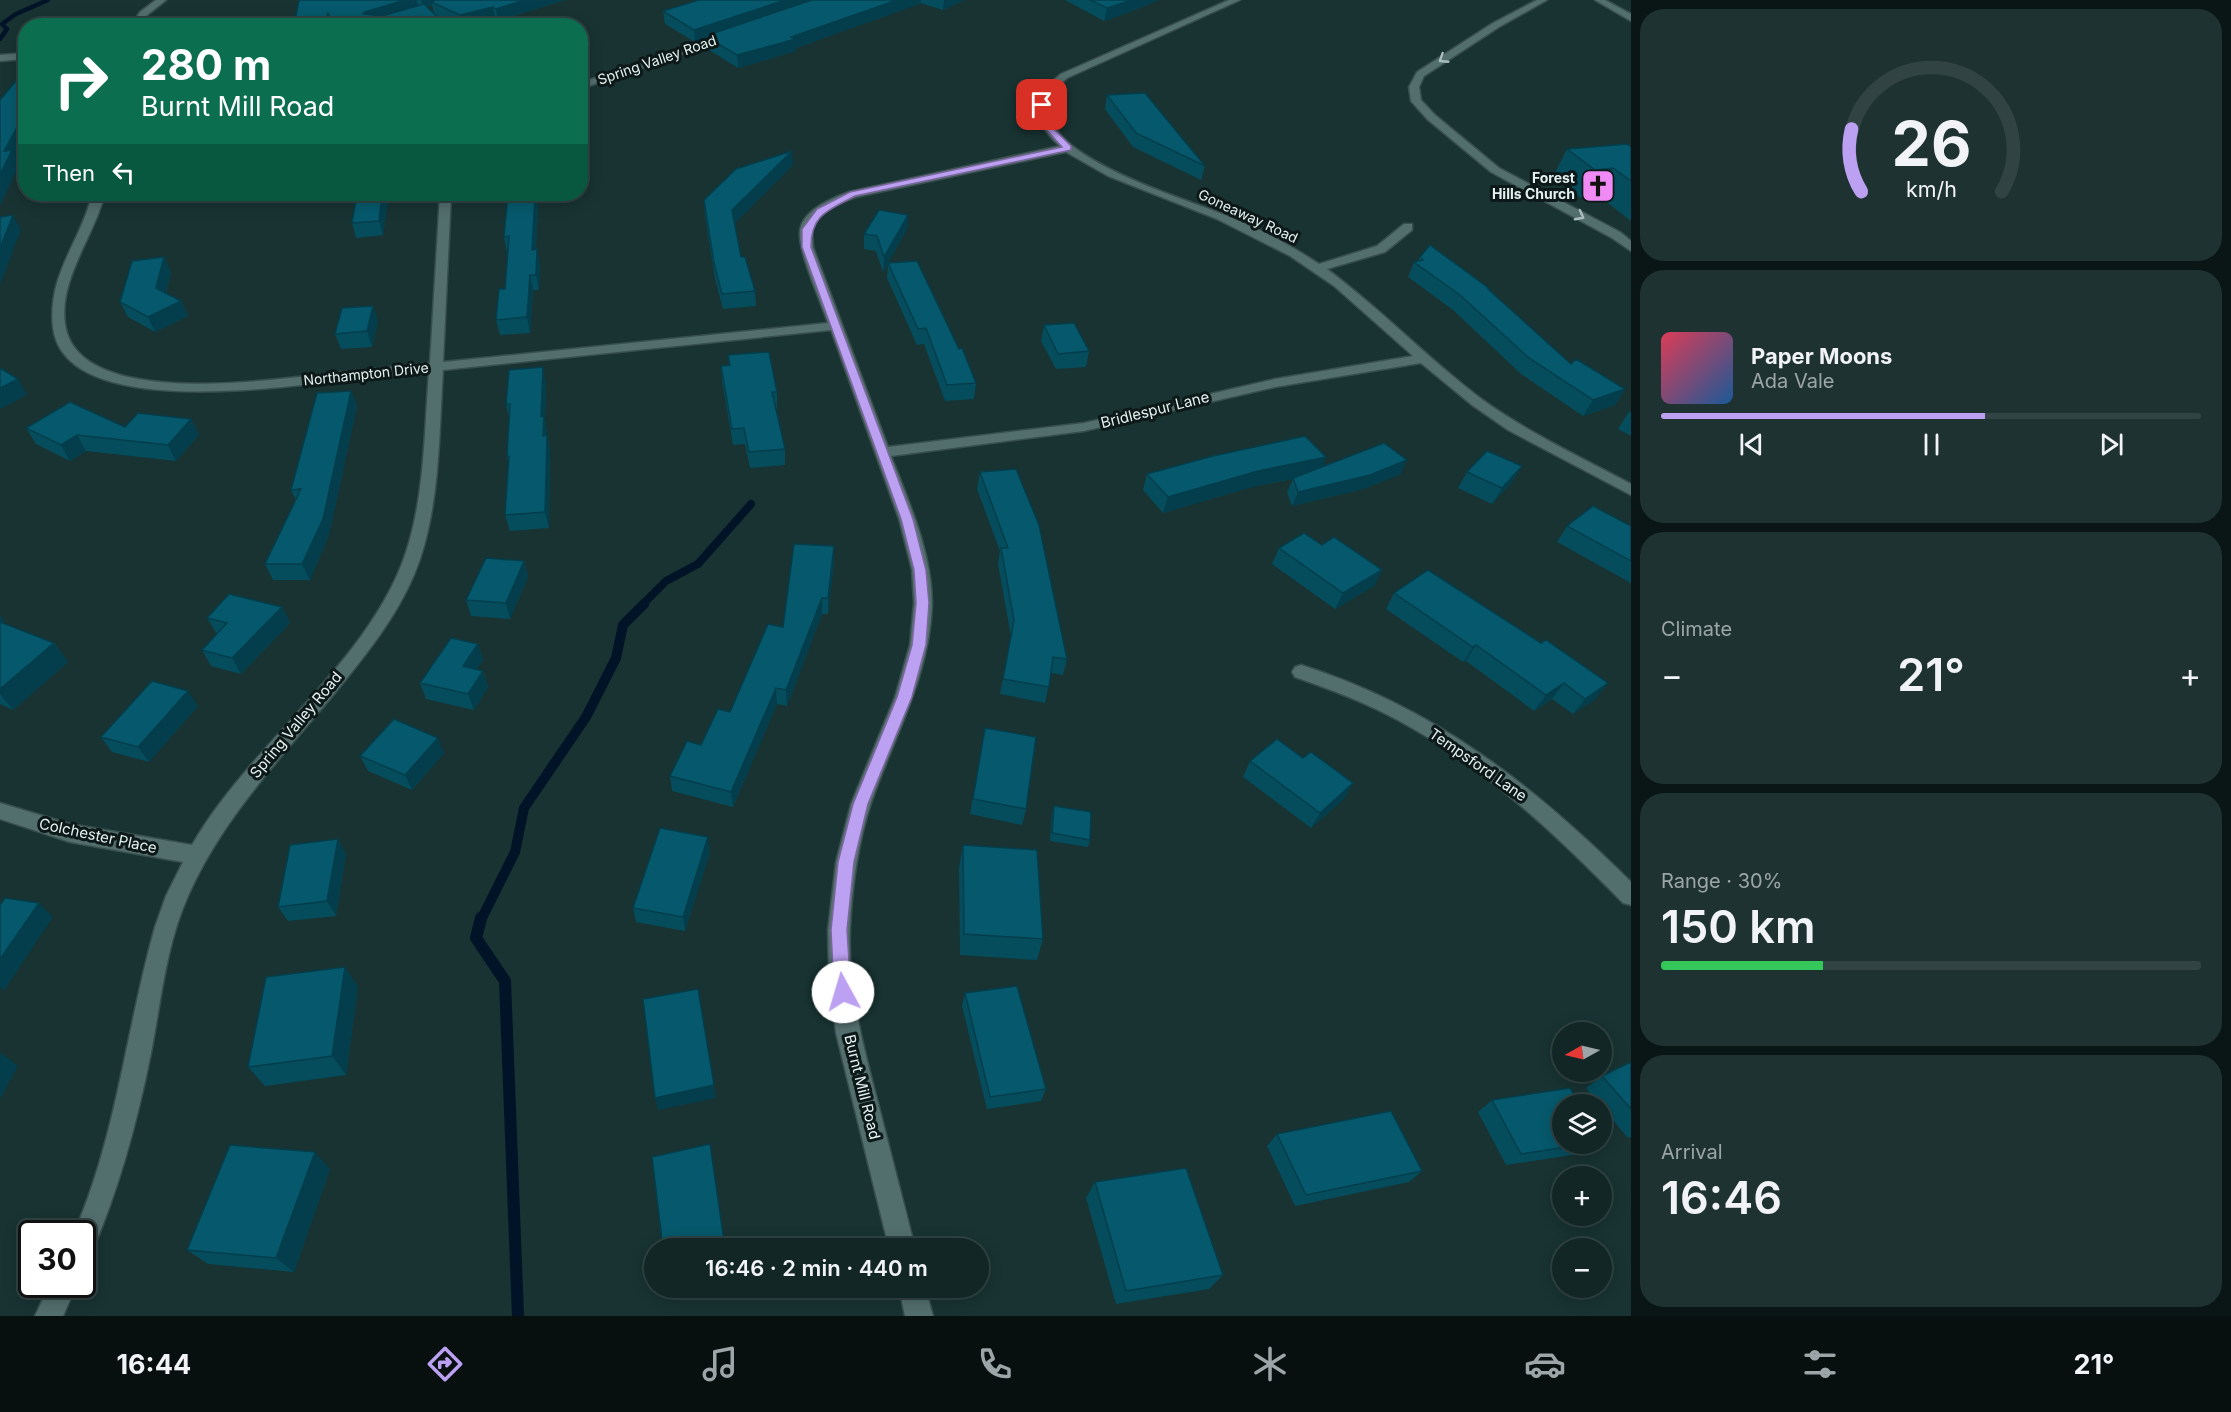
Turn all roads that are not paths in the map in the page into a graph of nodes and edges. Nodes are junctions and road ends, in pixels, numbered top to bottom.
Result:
1 (162, 0) edge
2 (1236, 0) edge
3 (1543, 0) edge
4 (1599, 0) edge
5 (140, 18) edge
6 (1631, 18) edge
7 (736, 34) edge
8 (18, 57) edge
9 (0, 58) edge
10 (588, 83) edge
11 (1068, 148) junction
12 (95, 201) edge
13 (445, 201) edge
14 (1408, 227) dead end
15 (1631, 247) edge
16 (1317, 268) junction
17 (836, 326) junction
18 (1425, 358) junction
19 (436, 367) junction
20 (883, 452) junction
21 (1631, 489) edge
22 (1301, 672) dead end
23 (0, 811) edge
24 (197, 855) junction
25 (1631, 896) edge
26 (92, 1220) edge
27 (899, 1238) edge
28 (58, 1298) edge
29 (915, 1298) edge
30 (50, 1316) edge
31 (919, 1316) edge

1 - 5 street
2 - 11 street, Goneaway Road
3 -> 15 street
4 - 6 street
7 - 10 street, Spring Valley Road
8 - 9 street
11 - 16 street, Goneaway Road
11 - 17 street, Burnt Mill Road
12 - 19 street, Northampton Drive
13 - 19 street, Spring Valley Road
14 - 16 street
16 - 18 street, Goneaway Road
17 - 19 street, Northampton Drive
17 - 20 street, Burnt Mill Road
18 - 20 street, Bridlespur Lane
18 - 21 street, Goneaway Road
19 - 24 street, Spring Valley Road
20 - 27 street, Burnt Mill Road
22 - 25 street, Tempsford Lane
23 - 24 street, Colchester Place
24 - 26 street, Spring Valley Road
28 - 30 street
29 - 31 street

